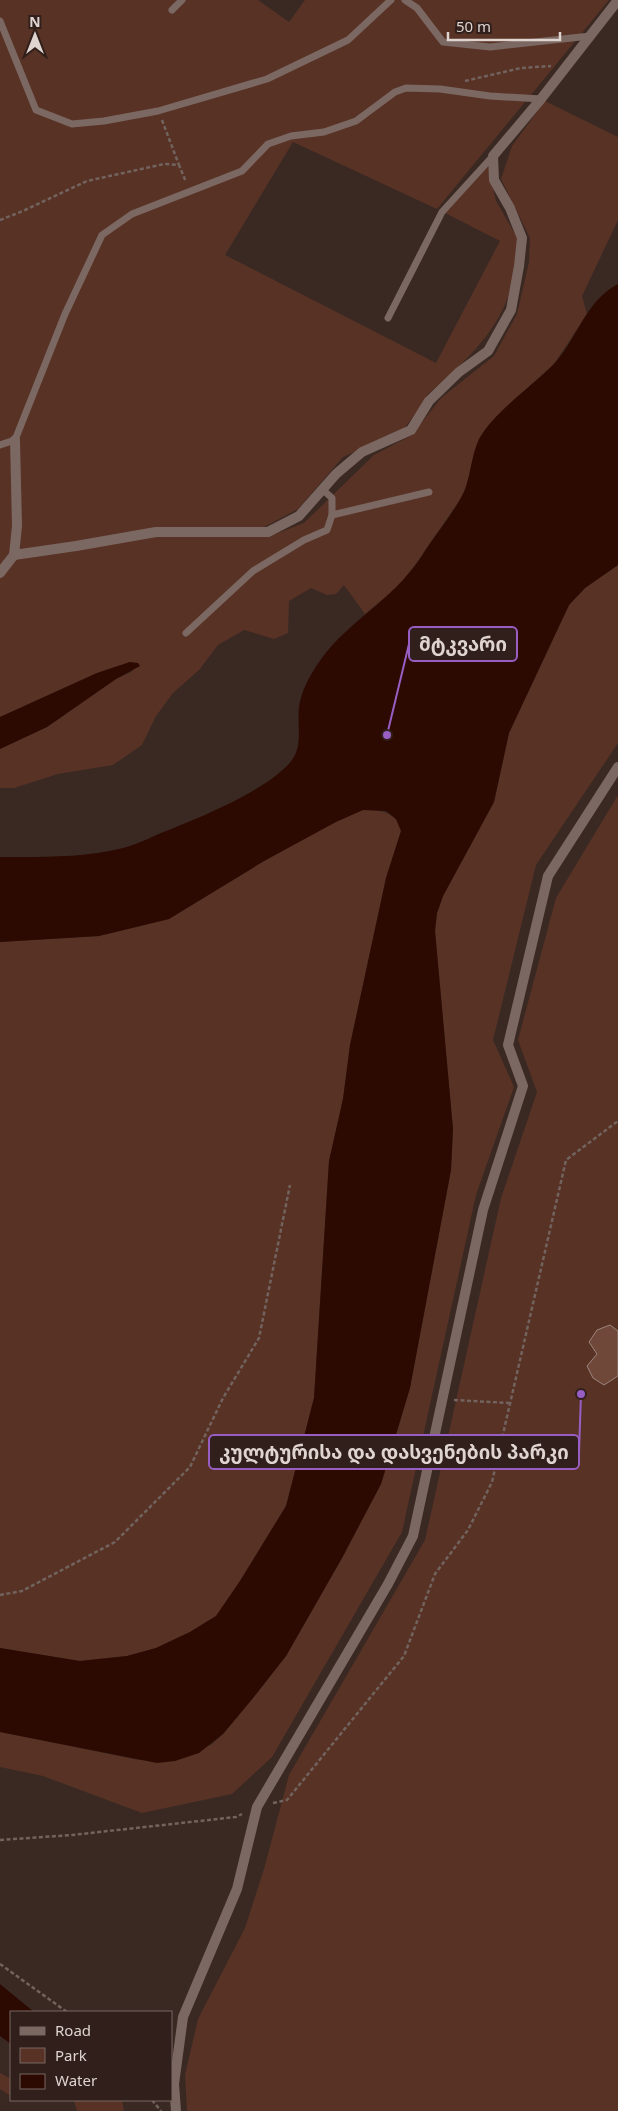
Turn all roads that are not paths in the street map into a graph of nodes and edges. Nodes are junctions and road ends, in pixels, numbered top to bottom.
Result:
1 (182, 0) edge
2 (391, 0) edge
3 (405, 0) edge
4 (414, 0) edge
5 (618, 0) edge
6 (417, 8) junction
7 (172, 10) dead end
8 (0, 21) edge
9 (590, 36) junction
10 (541, 99) junction
11 (493, 156) junction
12 (388, 318) dead end
13 (15, 440) junction
14 (0, 445) edge
15 (322, 489) junction
16 (429, 492) dead end
17 (332, 515) junction
18 (14, 555) junction
19 (0, 573) edge
20 (186, 633) dead end
21 (618, 767) edge
22 (176, 2111) edge

1 - 7 lane
2 - 8 lane
3 - 6 lane
4 - 6 lane
5 - 9 street
6 - 9 lane
9 - 10 street
10 - 11 street
10 - 13 lane
11 - 12 lane
11 - 15 street
13 - 14 lane
13 - 18 street
15 - 17 lane
15 - 18 street
16 - 17 lane
17 - 20 lane
18 - 19 street
21 - 22 street

